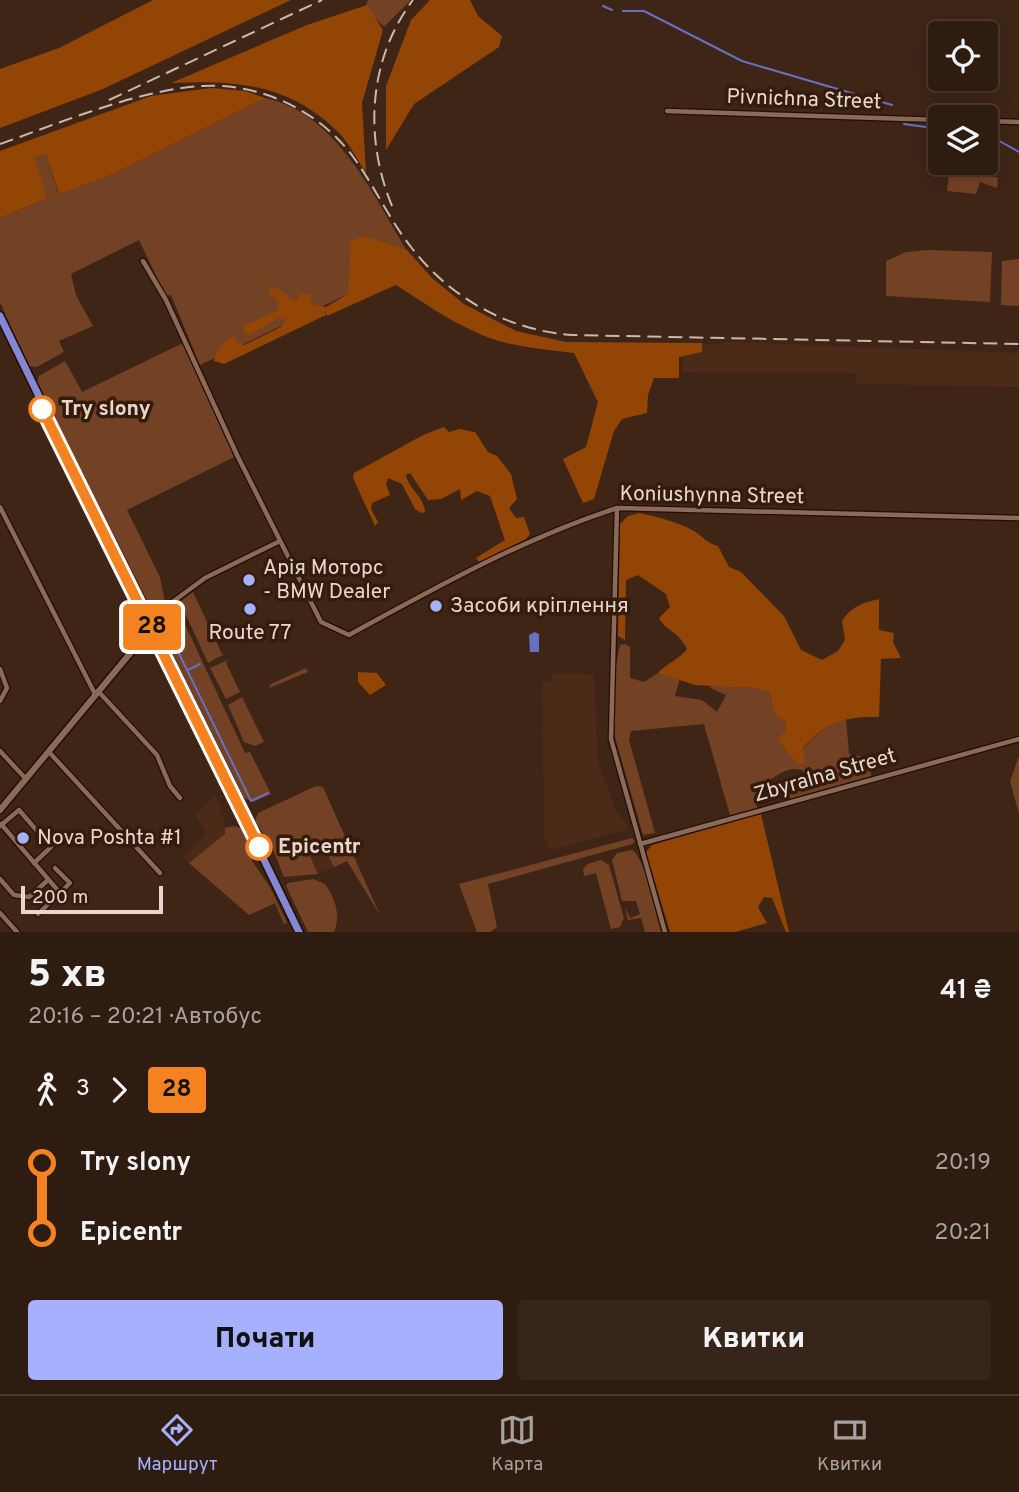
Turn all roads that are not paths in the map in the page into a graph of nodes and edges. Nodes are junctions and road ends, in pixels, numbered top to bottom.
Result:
1 (667, 111) dead end
2 (928, 120) edge
3 (998, 121) edge
4 (1019, 122) edge
5 (143, 261) dead end
6 (0, 316) edge
7 (0, 507) edge
8 (617, 508) junction
9 (1019, 518) edge
10 (281, 541) junction
11 (150, 623) junction
12 (0, 669) edge
13 (96, 692) junction
14 (0, 701) edge
15 (1019, 739) edge
16 (0, 751) edge
17 (49, 752) junction
18 (27, 780) junction
19 (180, 798) dead end
20 (0, 810) edge
21 (0, 825) edge
22 (640, 844) junction
23 (34, 863) junction
24 (55, 868) dead end
25 (160, 873) dead end
26 (0, 879) edge
27 (48, 879) junction
28 (60, 893) junction
29 (0, 913) edge
30 (38, 914) dead end
31 (17, 932) edge
32 (299, 932) edge
33 (665, 932) edge

1 - 2 street, Pivnichna Street
3 - 4 street
5 - 10 street
6 - 11 highway
7 - 13 street
8 - 9 street, Koniushynna Street
8 - 10 street, Koniushynna Street
8 - 22 street
10 - 11 street
11 - 13 main road
11 - 32 highway
12 - 14 street
13 - 17 main road
13 - 19 street
15 - 22 street, Zbyralna Street
16 - 18 street
17 - 18 main road
17 - 25 street
18 - 20 main road
21 - 23 street
21 - 23 street
22 - 33 street
23 - 27 street
24 - 28 street
26 - 27 street
27 - 28 street
28 - 30 street
29 - 31 street

